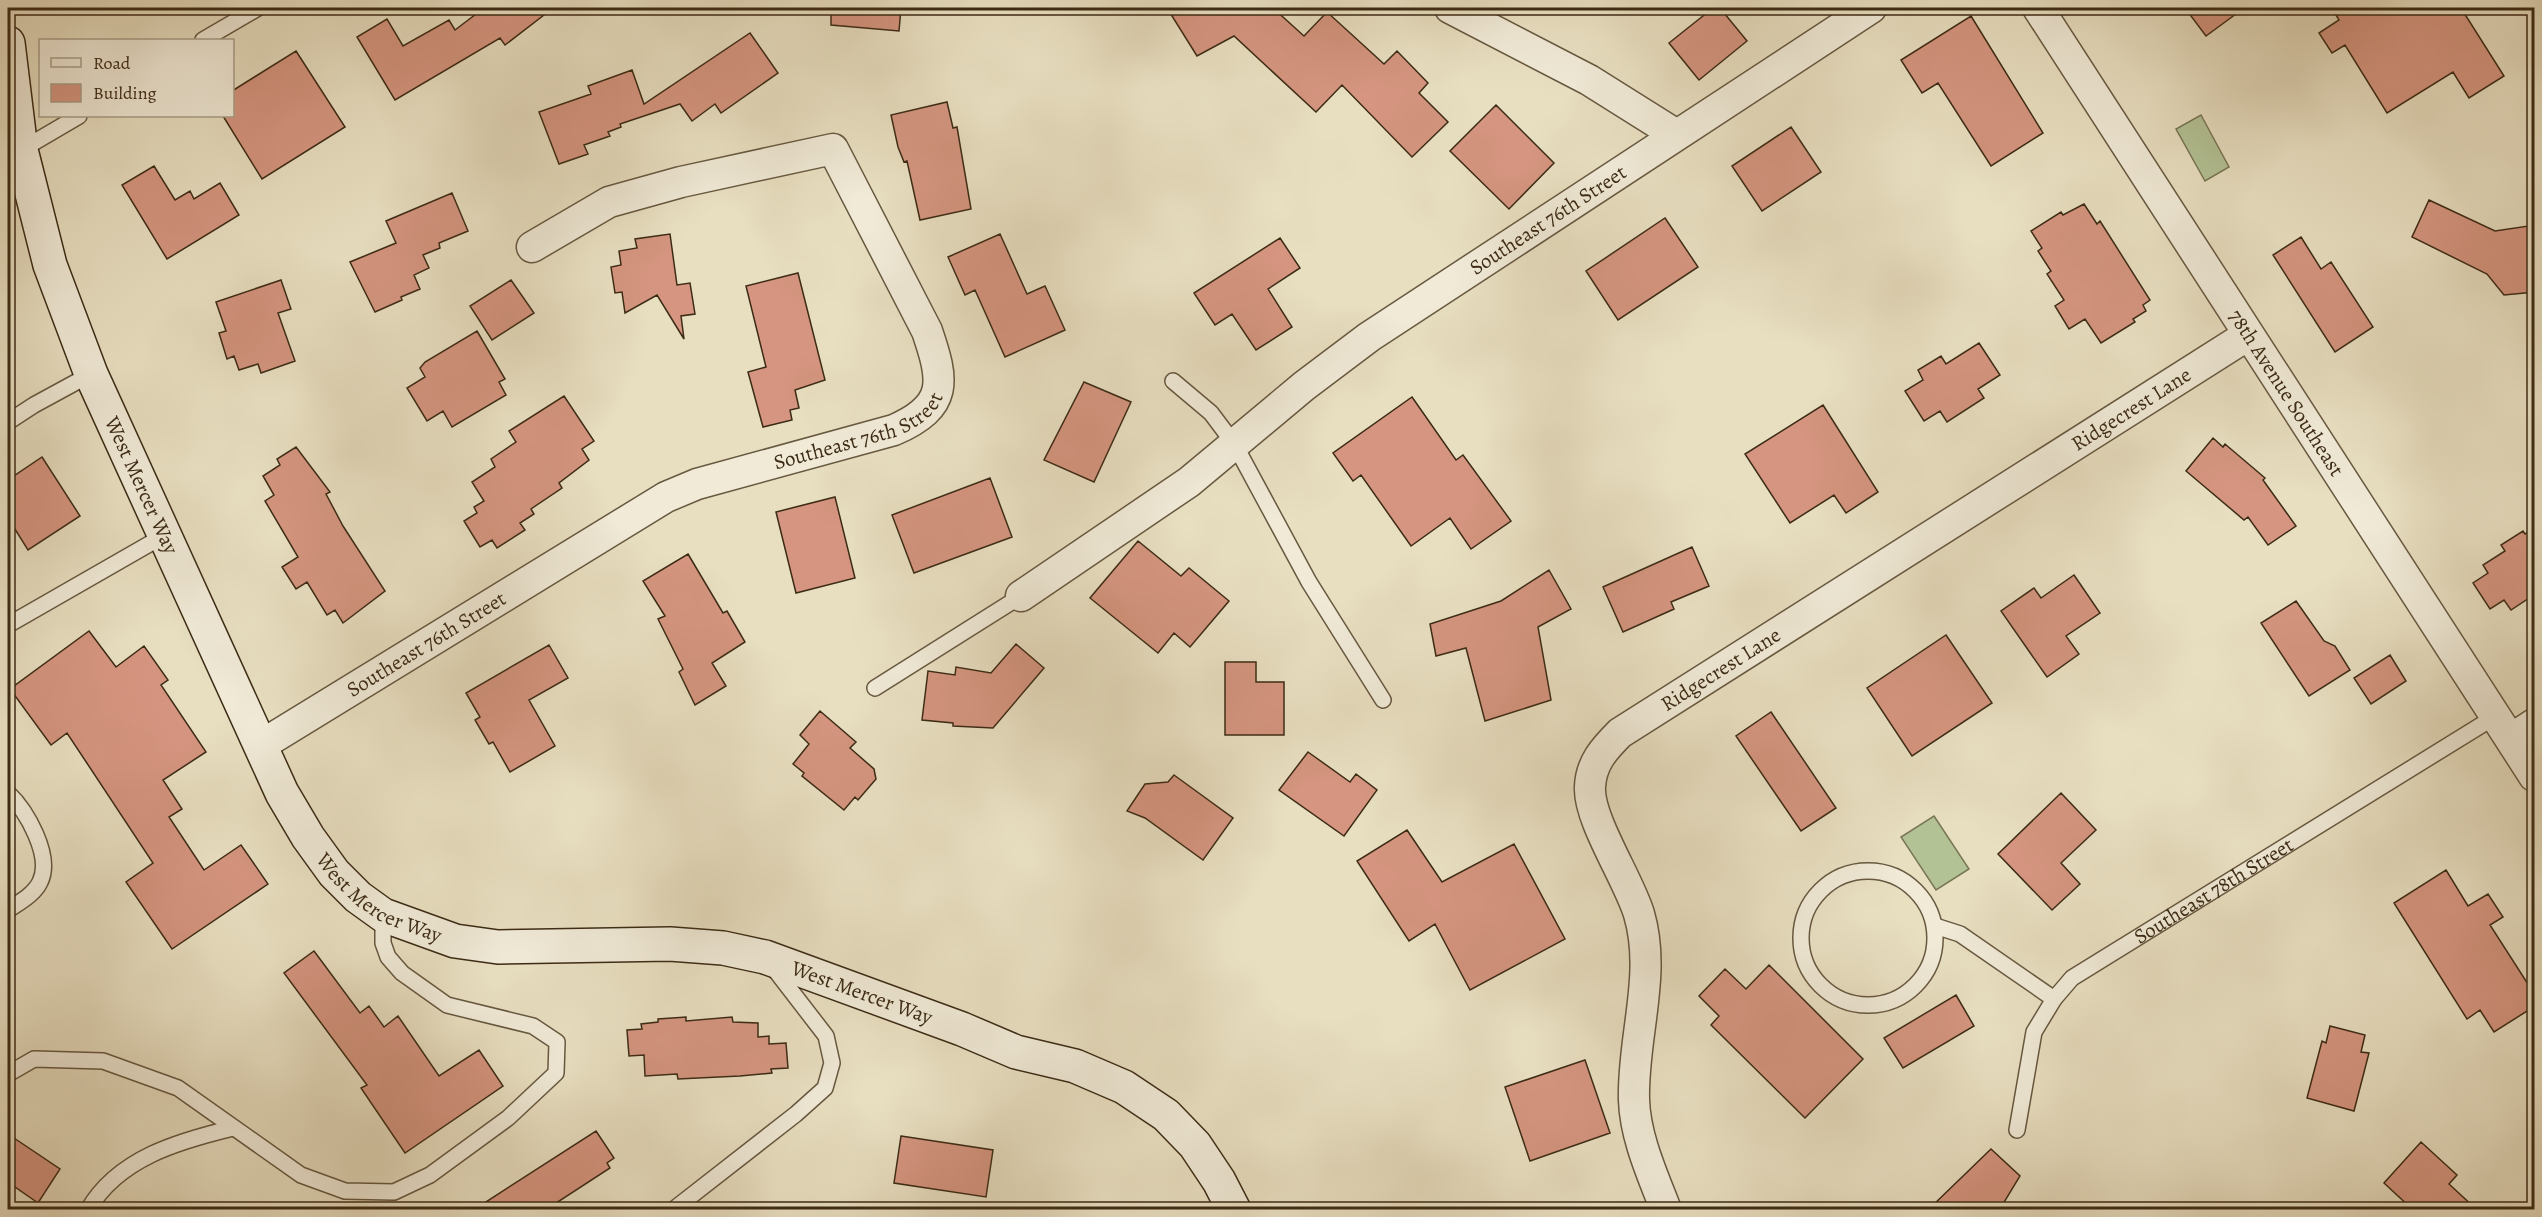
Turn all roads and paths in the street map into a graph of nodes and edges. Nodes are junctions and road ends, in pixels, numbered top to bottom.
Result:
1 (258, 8) edge
2 (1450, 8) edge
3 (1871, 8) edge
4 (2037, 8) edge
5 (206, 39) edge
6 (8, 43) edge
7 (77, 117) edge
8 (1675, 134) junction
9 (21, 150) junction
10 (532, 247) dead end
11 (2248, 335) junction
12 (91, 374) junction
13 (1173, 381) dead end
14 (8, 422) edge
15 (1235, 445) junction
16 (165, 535) junction
17 (1021, 596) joint
18 (8, 625) edge
19 (875, 688) dead end
20 (1383, 700) dead end
21 (2514, 726) edge
22 (260, 746) junction
23 (2535, 776) edge
24 (8, 793) edge
25 (8, 910) edge
26 (383, 915) junction
27 (1935, 926) junction
28 (765, 957) junction
29 (2054, 999) junction
30 (8, 1074) edge
31 (233, 1128) junction
32 (2017, 1131) dead end
33 (88, 1209) edge
34 (673, 1209) edge
35 (1234, 1209) edge
36 (1666, 1209) edge

1 - 5 lane
2 - 8 street
3 - 8 street, Southeast 76th Street
4 - 11 street, 78th Avenue Southeast
6 - 9 street, West Mercer Way
7 - 9 lane
8 - 15 street, Southeast 76th Street
9 - 12 street, West Mercer Way
10 - 22 street, Southeast 76th Street
11 - 21 street, 78th Avenue Southeast
11 - 36 street, Ridgecrest Lane
12 - 14 lane
12 - 16 street, West Mercer Way
13 - 15 lane
15 - 17 street, Southeast 76th Street
15 - 20 lane
16 - 18 lane
16 - 22 street, West Mercer Way
17 - 19 lane
21 - 23 street, 78th Avenue Southeast
21 - 29 lane, Southeast 78th Street
22 - 26 street, West Mercer Way
24 - 25 lane
26 - 28 street, West Mercer Way
26 - 31 lane
27 - 27 lane
27 - 29 lane
28 - 34 lane
28 - 35 street, West Mercer Way
29 - 32 lane, Southeast 78th Street
30 - 31 lane
31 - 33 lane

